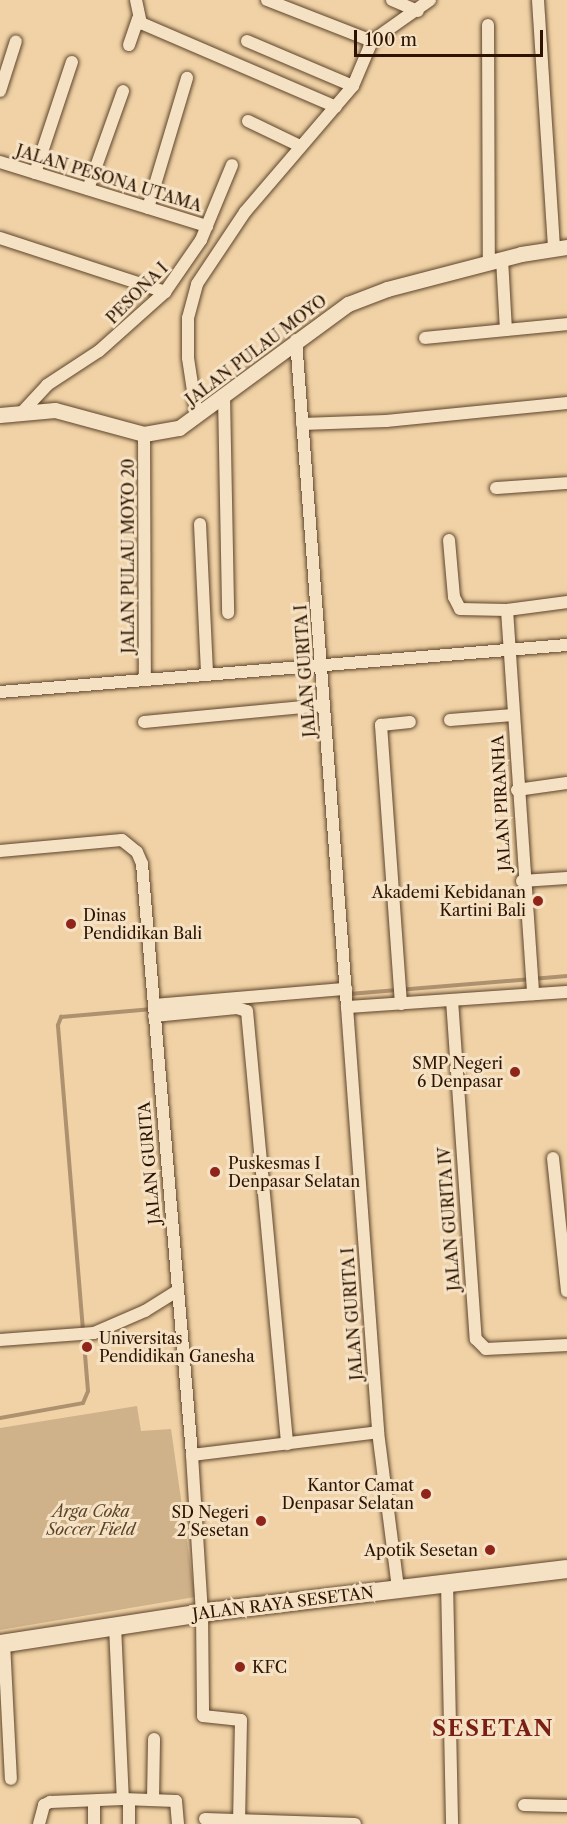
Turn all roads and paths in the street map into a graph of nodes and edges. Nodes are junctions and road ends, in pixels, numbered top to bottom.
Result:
1 (136, 0) edge
2 (267, 0) edge
3 (392, 0) edge
4 (430, 0) edge
5 (538, 0) edge
6 (418, 11) junction
7 (138, 19) junction
8 (488, 25) dead end
9 (16, 41) dead end
10 (247, 41) dead end
11 (372, 41) junction
12 (129, 45) dead end
13 (72, 62) dead end
14 (188, 78) dead end
15 (353, 86) junction
16 (0, 91) edge
17 (123, 91) dead end
18 (336, 107) junction
19 (248, 121) dead end
20 (300, 146) junction
21 (0, 162) edge
22 (232, 165) dead end
23 (35, 173) junction
24 (88, 189) junction
25 (148, 207) junction
26 (207, 226) junction
27 (0, 238) edge
28 (560, 248) edge
29 (495, 261) junction
30 (165, 292) junction
31 (567, 324) edge
32 (506, 330) junction
33 (425, 338) dead end
34 (296, 340) junction
35 (224, 396) junction
36 (567, 403) edge
37 (24, 410) junction
38 (0, 414) edge
39 (197, 417) junction
40 (302, 424) junction
41 (144, 434) junction
42 (567, 483) edge
43 (496, 489) dead end
44 (200, 524) dead end
45 (449, 540) dead end
46 (567, 602) edge
47 (507, 610) junction
48 (228, 613) dead end
49 (567, 645) edge
50 (509, 649) junction
51 (320, 664) junction
52 (207, 674) junction
53 (145, 678) junction
54 (0, 692) edge
55 (324, 705) junction
56 (513, 715) junction
57 (450, 720) dead end
58 (144, 722) dead end
59 (410, 722) dead end
60 (567, 783) edge
61 (518, 789) junction
62 (0, 851) edge
63 (567, 878) edge
64 (522, 881) junction
65 (533, 991) junction
66 (567, 992) edge
67 (346, 997) junction
68 (452, 1000) junction
69 (401, 1001) junction
70 (225, 1004) junction
71 (154, 1011) junction
72 (553, 1158) dead end
73 (563, 1210) edge
74 (177, 1291) junction
75 (567, 1291) edge
76 (0, 1340) edge
77 (567, 1345) edge
78 (378, 1432) junction
79 (287, 1444) junction
80 (192, 1455) junction
81 (567, 1569) edge
82 (447, 1582) junction
83 (398, 1588) junction
84 (202, 1613) junction
85 (115, 1626) junction
86 (2, 1644) edge
87 (154, 1739) dead end
88 (11, 1779) dead end
89 (126, 1799) junction
90 (153, 1799) junction
91 (94, 1801) junction
92 (524, 1805) dead end
93 (567, 1806) edge
94 (205, 1819) dead end
95 (239, 1820) junction
96 (309, 1822) edge
97 (39, 1824) edge
98 (94, 1824) edge
99 (129, 1824) edge
100 (178, 1824) edge
101 (355, 1824) edge
102 (452, 1824) edge

1 - 7 street
2 - 11 street
3 - 6 street
4 - 6 street
5 - 28 street
6 - 11 street
7 - 12 street
7 - 18 street
8 - 29 street
9 - 16 street
10 - 15 street
11 - 15 street
13 - 23 street
14 - 25 street
15 - 18 street
17 - 24 street
18 - 20 street
19 - 20 street
20 - 39 street
21 - 23 street, JALAN PESONA UTAMA
22 - 26 street, PESONA I
23 - 24 street, JALAN PESONA UTAMA
24 - 25 street, JALAN PESONA UTAMA
25 - 26 street, JALAN PESONA UTAMA
26 - 30 street, PESONA I
27 - 30 street
28 - 29 street, JALAN PULAU MOYO
29 - 32 street
29 - 34 street, JALAN PULAU MOYO
30 - 37 street, PESONA I
31 - 32 street
32 - 33 street
34 - 35 street, JALAN PULAU MOYO
34 - 40 street, JALAN GURITA I
35 - 39 street, JALAN PULAU MOYO
35 - 48 street
36 - 40 street
37 - 38 street, JALAN PULAU MOYO
37 - 41 street, JALAN PULAU MOYO
39 - 41 street, JALAN PULAU MOYO
40 - 51 street, JALAN GURITA I
41 - 53 street, JALAN PULAU MOYO 20
42 - 43 street
44 - 52 street
45 - 47 street
46 - 47 street
47 - 50 street, JALAN PIRANHA
49 - 50 street
50 - 51 street
50 - 56 street, JALAN PIRANHA
51 - 52 street
51 - 55 street, JALAN GURITA I
52 - 53 street
53 - 54 street
55 - 58 street
55 - 67 street, JALAN GURITA I
56 - 57 street
56 - 61 street, JALAN PIRANHA
59 - 69 street
60 - 61 street
61 - 64 street, JALAN PIRANHA
62 - 71 street, JALAN GURITA
63 - 64 street
64 - 65 street, JALAN PIRANHA
65 - 66 street
65 - 68 street
67 - 69 street
67 - 70 street
67 - 78 street, JALAN GURITA I
68 - 69 street
68 - 77 street, JALAN GURITA IV
70 - 71 street
70 - 79 street
71 - 74 street, JALAN GURITA
72 - 73 street
73 - 75 street
74 - 76 street
74 - 80 street, JALAN GURITA
78 - 79 street
78 - 83 street, JALAN GURITA I
79 - 80 street
80 - 84 street, JALAN GURITA
81 - 82 main road, JALAN RAYA SESETAN
82 - 83 main road, JALAN RAYA SESETAN
82 - 102 street
83 - 84 main road, JALAN RAYA SESETAN
84 - 85 main road, JALAN RAYA SESETAN
84 - 95 street, JALAN GURITA
85 - 86 main road, JALAN RAYA SESETAN
85 - 89 street
86 - 88 street
87 - 90 street
89 - 90 street
89 - 91 street
89 - 99 street
90 - 100 street
91 - 97 street
91 - 98 street
92 - 93 street
94 - 95 street
95 - 96 street
96 - 101 street

